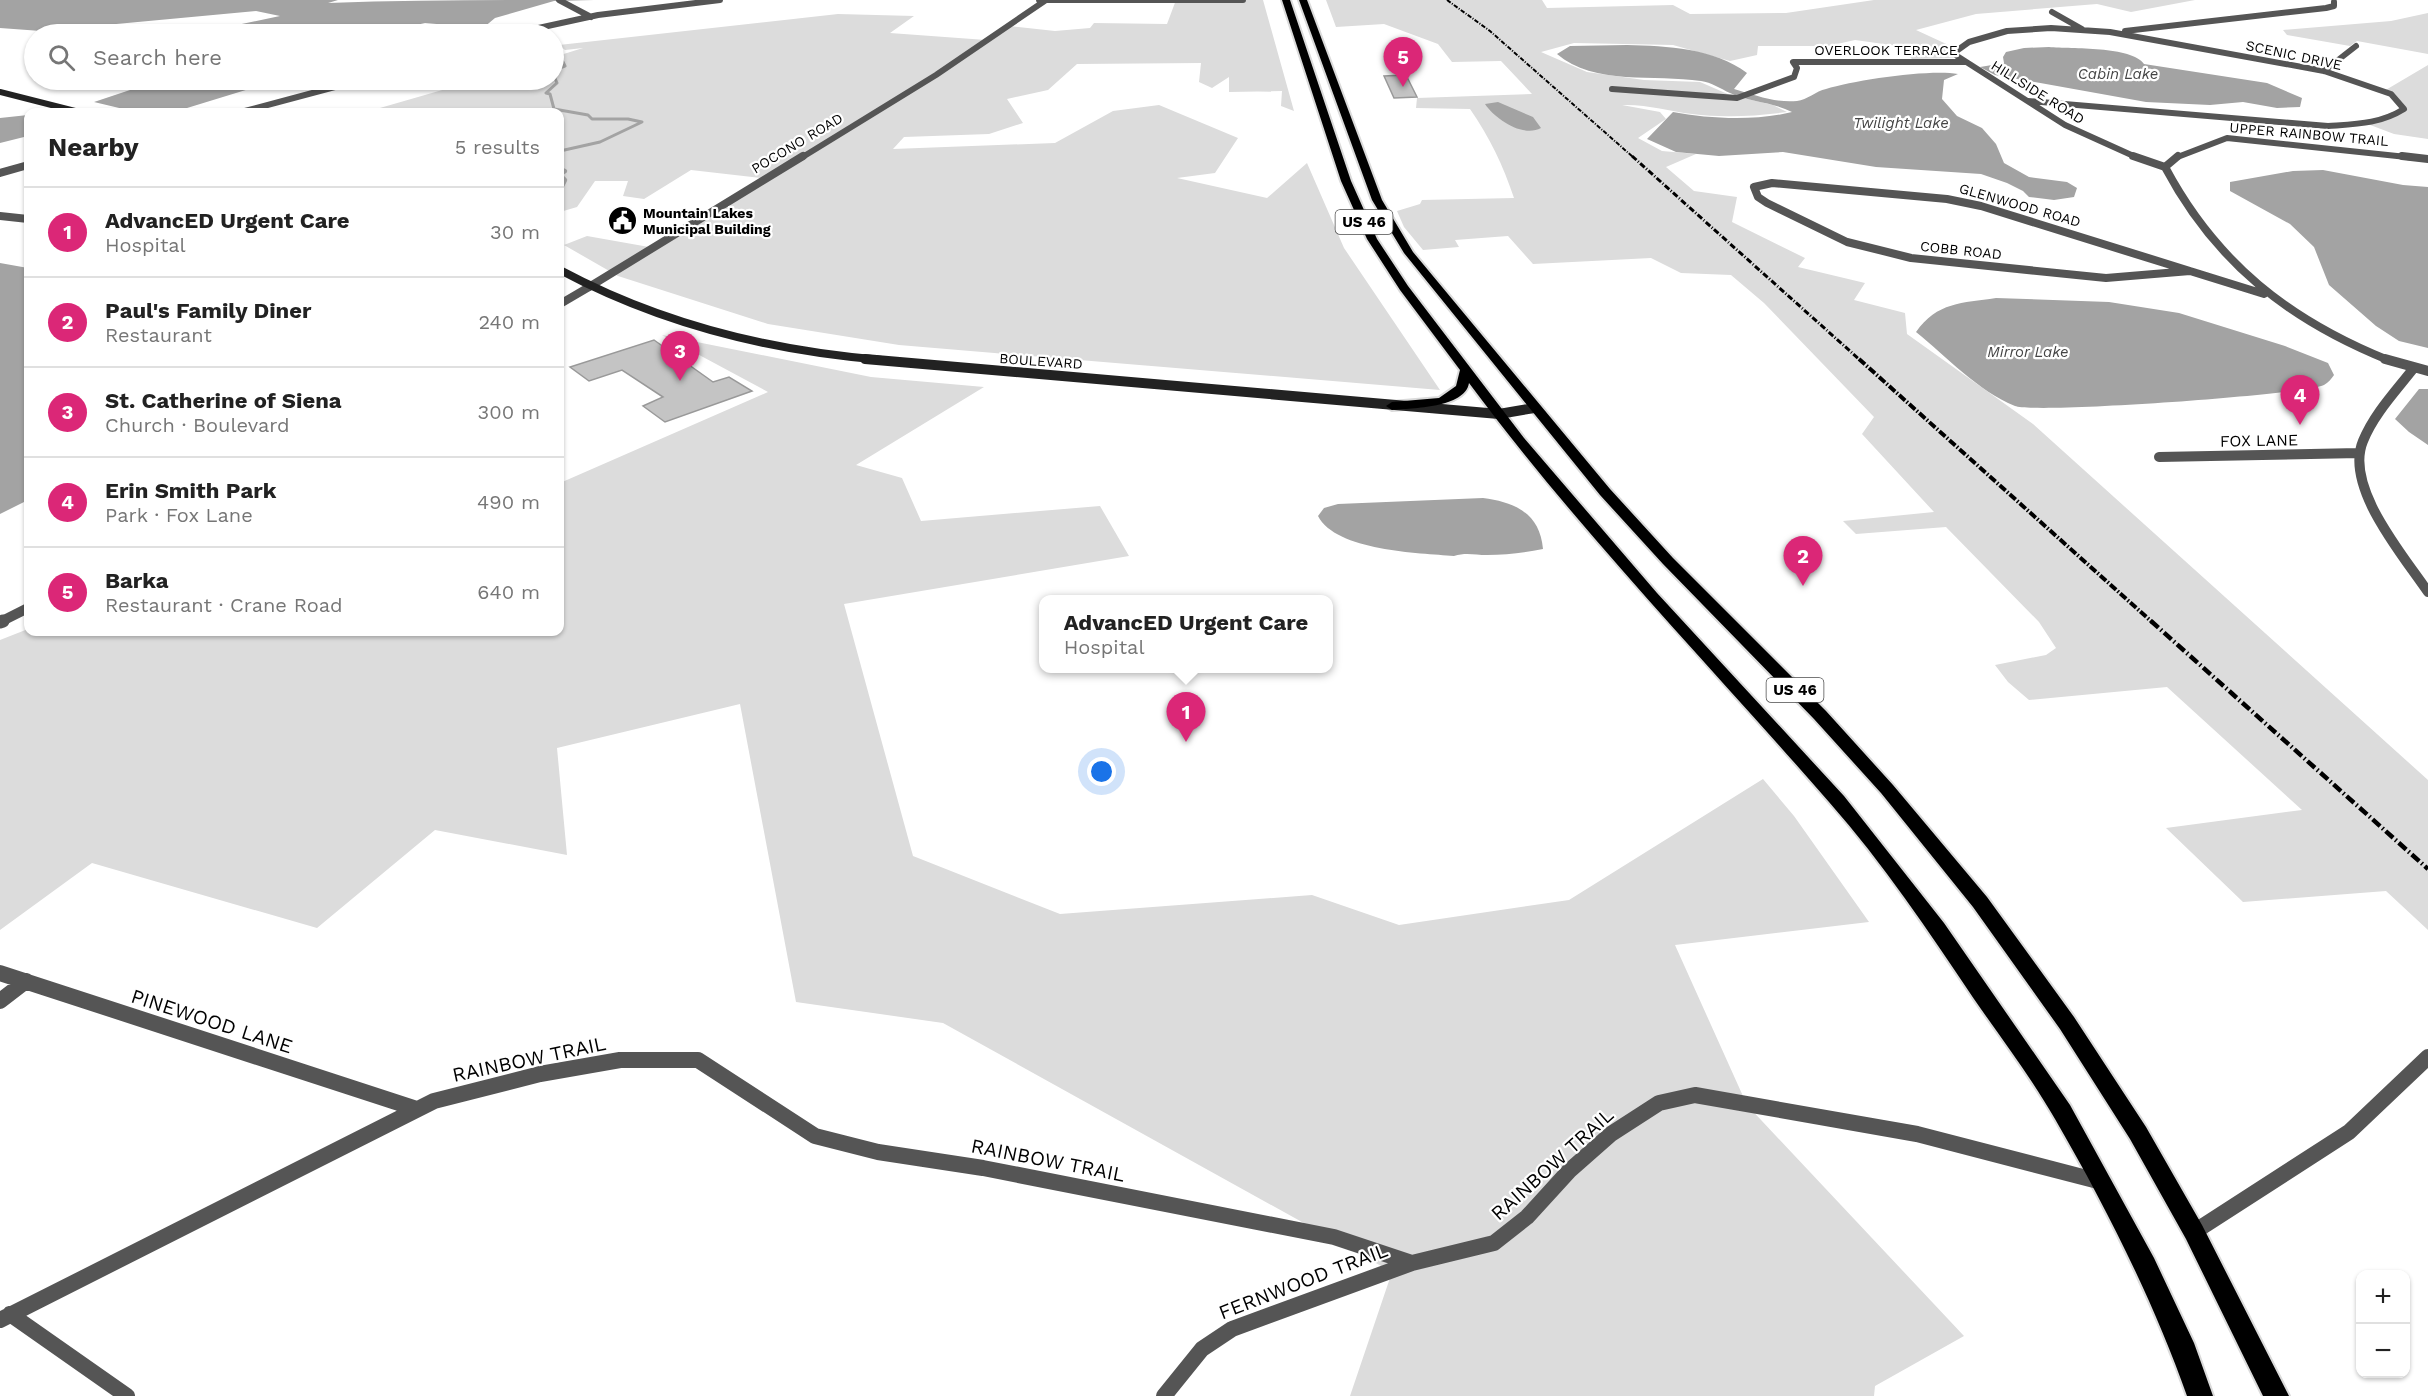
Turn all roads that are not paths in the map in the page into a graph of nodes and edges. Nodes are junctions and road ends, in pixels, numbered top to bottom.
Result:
1 (720, 0) edge
2 (1032, 0) edge
3 (1045, 0) edge
4 (1243, 0) edge
5 (1286, 0) edge
6 (1304, 0) edge
7 (560, 2) edge
8 (2334, 2) dead end
9 (2052, 12) dead end
10 (591, 17) junction
11 (558, 24) edge
12 (2083, 30) junction
13 (2114, 33) junction
14 (2356, 46) dead end
15 (1966, 62) junction
16 (2324, 71) junction
17 (1612, 89) dead end
18 (324, 90) edge
19 (0, 92) edge
20 (2028, 101) junction
21 (63, 108) edge
22 (256, 108) edge
23 (2233, 118) junction
24 (2229, 132) junction
25 (2428, 159) edge
26 (24, 166) edge
27 (2165, 167) junction
28 (0, 172) edge
29 (1761, 183) joint
30 (0, 216) edge
31 (24, 219) edge
32 (2192, 271) junction
33 (564, 272) edge
34 (589, 286) junction
35 (2264, 294) junction
36 (564, 302) edge
37 (2413, 369) junction
38 (1465, 371) junction
39 (2428, 371) edge
40 (1392, 405) junction
41 (1534, 408) junction
42 (1499, 414) junction
43 (2359, 453) junction
44 (2159, 457) dead end
45 (2428, 592) edge
46 (24, 610) edge
47 (0, 622) edge
48 (0, 973) edge
49 (26, 981) junction
50 (0, 1001) edge
51 (2428, 1058) edge
52 (417, 1109) junction
53 (2098, 1181) junction
54 (2194, 1232) junction
55 (1412, 1263) junction
56 (5, 1317) edge
57 (128, 1396) edge
58 (1164, 1396) edge
59 (2200, 1396) edge
60 (2276, 1396) edge

1 - 10 street
2 - 3 street
3 - 4 street
3 - 34 street, POCONO ROAD
5 - 38 highway, US 46
6 - 41 highway, US 46
7 - 10 street
8 - 13 street
9 - 12 street
10 - 11 street
12 - 13 street, SCENIC DRIVE
12 - 15 street, SCENIC DRIVE
13 - 16 street, SCENIC DRIVE
14 - 16 street
15 - 17 street, OVERLOOK TERRACE
15 - 20 street, HILLSIDE ROAD
16 - 23 street, SCENIC DRIVE
18 - 22 street
19 - 21 main road
20 - 23 street, SCENIC DRIVE
20 - 27 street, HILLSIDE ROAD
23 - 24 street
24 - 25 street, UPPER RAINBOW TRAIL
24 - 27 street, UPPER RAINBOW TRAIL
26 - 28 street
27 - 35 street
29 - 32 street, GLENWOOD ROAD
29 - 32 street, COBB ROAD
30 - 31 street
32 - 35 street, GLENWOOD ROAD
33 - 34 main road, BOULEVARD
34 - 36 street, POCONO ROAD
34 - 40 main road, BOULEVARD
35 - 37 street
37 - 39 street
37 - 43 street
38 - 40 highway
38 - 42 highway, US 46
40 - 42 main road, BOULEVARD
41 - 42 main road, BOULEVARD
41 - 54 highway, US 46
42 - 53 highway, US 46
43 - 44 street, FOX LANE
43 - 45 street
46 - 47 street
48 - 49 street, PINEWOOD LANE
49 - 50 street
49 - 52 street, PINEWOOD LANE
51 - 54 street
52 - 55 street, RAINBOW TRAIL
52 - 56 street, RAINBOW TRAIL
53 - 55 street, RAINBOW TRAIL
53 - 59 highway, US 46
54 - 60 highway, US 46
55 - 58 street, FERNWOOD TRAIL
56 - 57 street

